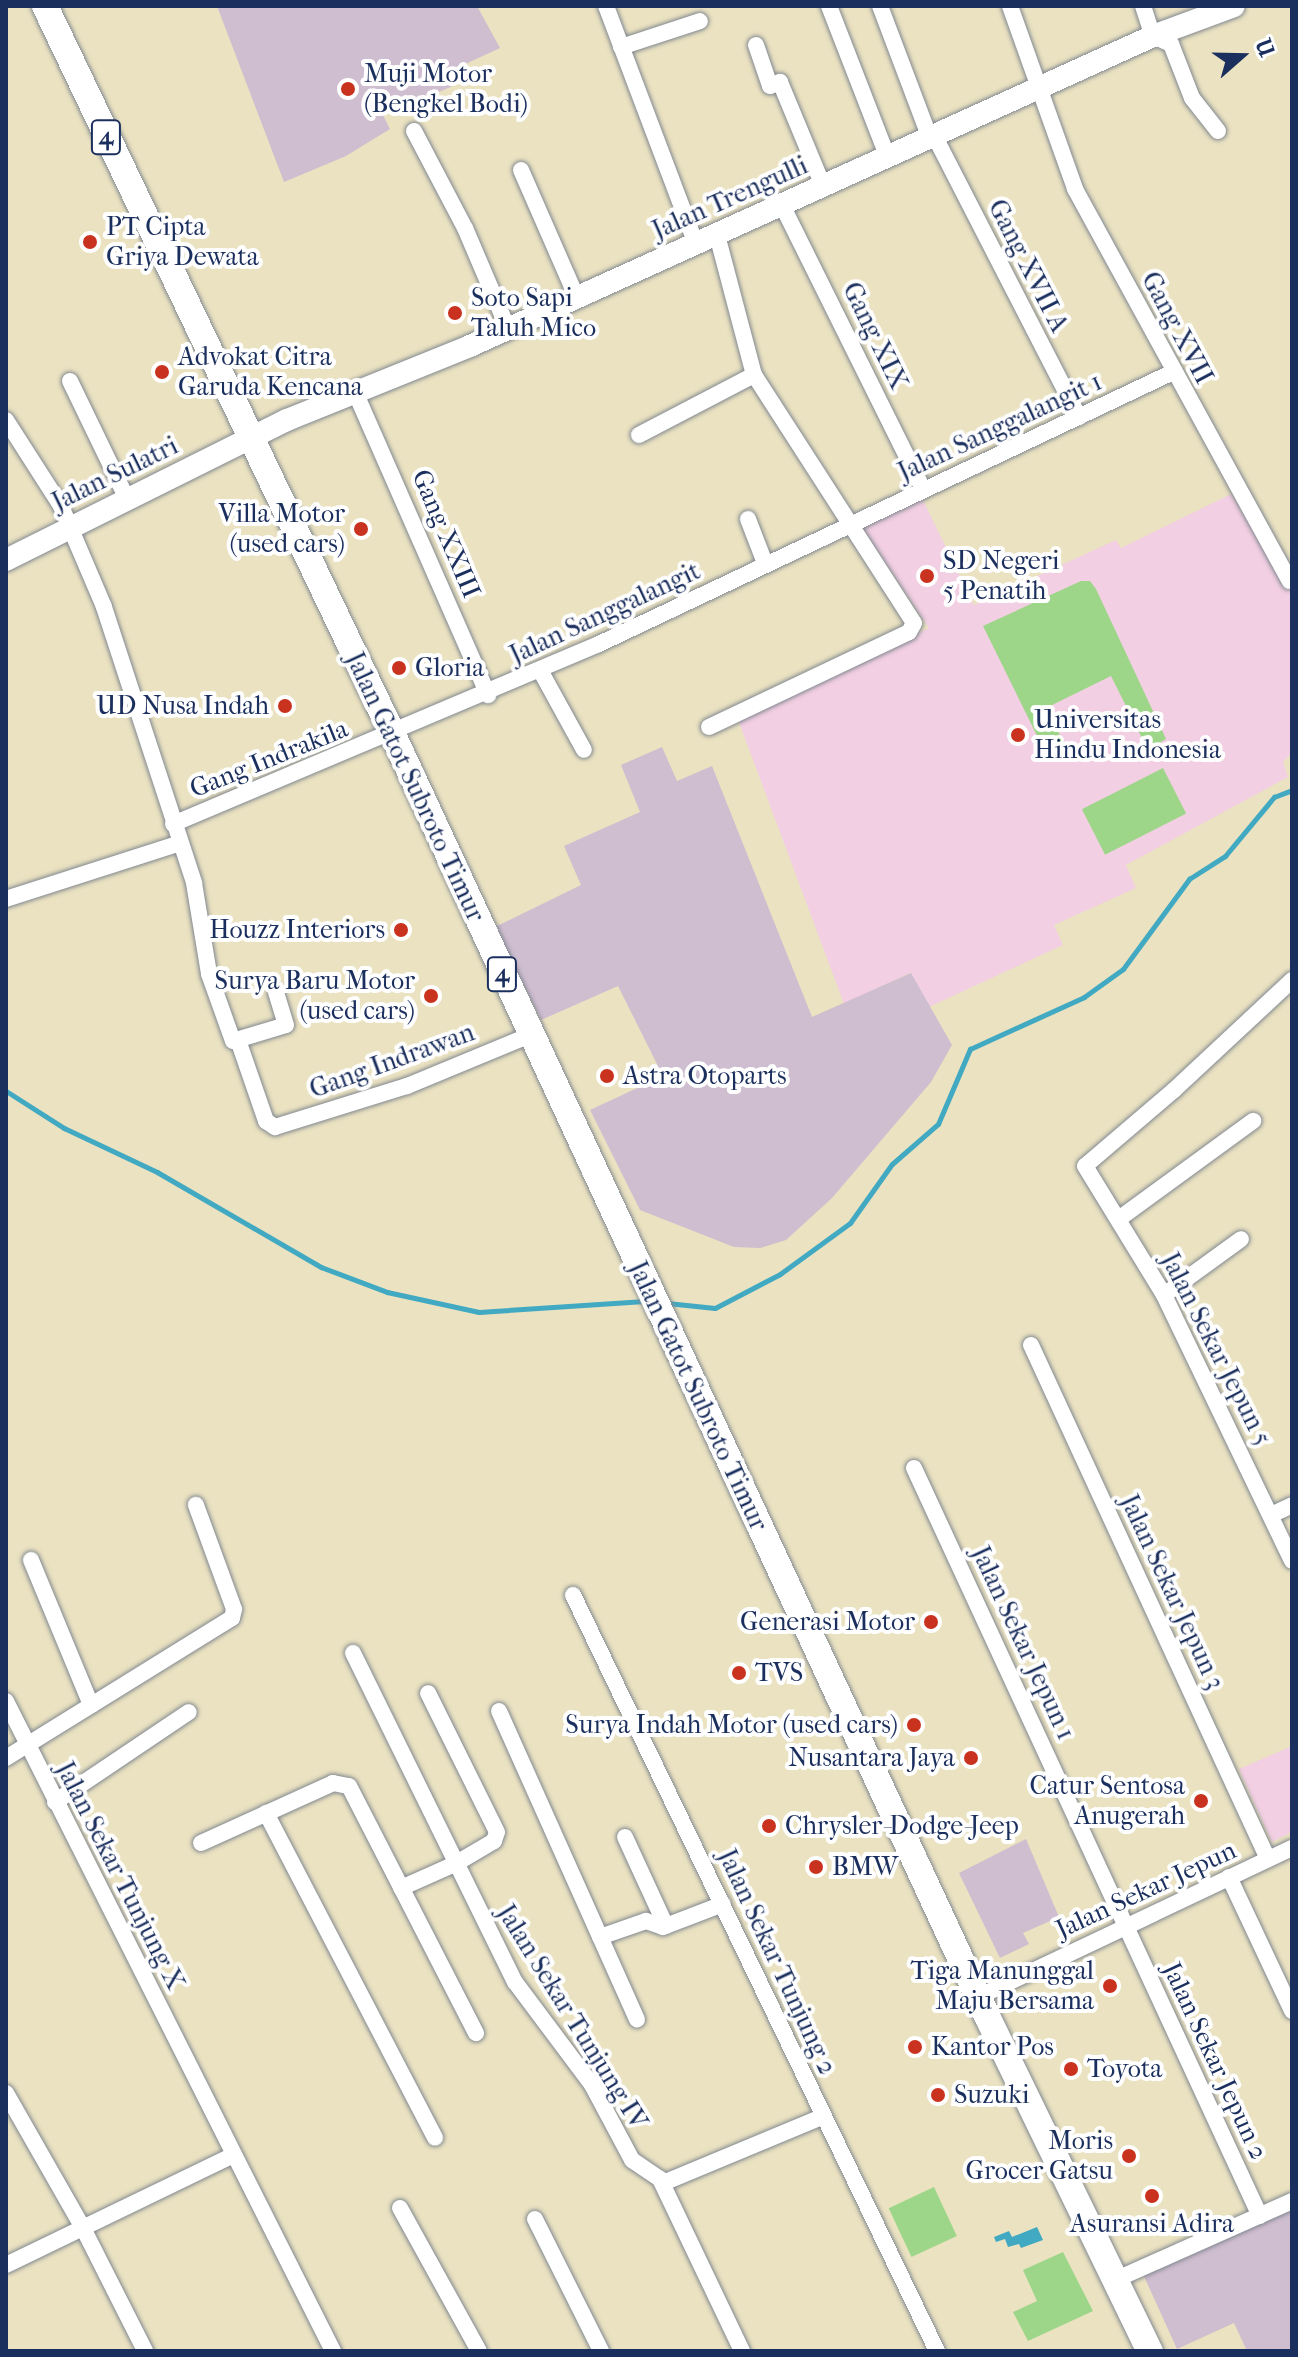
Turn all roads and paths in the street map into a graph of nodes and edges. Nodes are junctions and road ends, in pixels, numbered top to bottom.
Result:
1 (45, 6) edge
2 (606, 6) edge
3 (829, 6) edge
4 (880, 6) edge
5 (1010, 6) edge
6 (1143, 6) edge
7 (1227, 7) edge
8 (700, 21) dead end
9 (1153, 36) junction
10 (756, 45) dead end
11 (621, 47) junction
12 (1039, 90) junction
13 (414, 131) dead end
14 (1218, 131) dead end
15 (932, 138) junction
16 (888, 158) junction
17 (521, 170) dead end
18 (823, 186) junction
19 (782, 205) junction
20 (706, 240) junction
21 (577, 298) junction
22 (508, 329) junction
23 (1173, 372) junction
24 (754, 375) junction
25 (70, 381) dead end
26 (356, 394) junction
27 (1079, 417) junction
28 (6, 420) edge
29 (639, 435) dead end
30 (249, 440) junction
31 (923, 489) junction
32 (127, 499) junction
33 (748, 519) dead end
34 (846, 524) junction
35 (71, 526) junction
36 (6, 560) edge
37 (765, 563) junction
38 (1290, 581) edge
39 (540, 670) junction
40 (488, 695) junction
41 (709, 727) dead end
42 (388, 737) junction
43 (584, 750) dead end
44 (173, 824) junction
45 (180, 843) junction
46 (6, 899) edge
47 (1292, 980) edge
48 (276, 993) dead end
49 (530, 1035) junction
50 (238, 1040) junction
51 (1253, 1121) dead end
52 (1120, 1218) junction
53 (1241, 1239) dead end
54 (1164, 1295) junction
55 (1031, 1345) dead end
56 (914, 1468) dead end
57 (196, 1505) dead end
58 (1292, 1505) edge
59 (1271, 1515) junction
60 (31, 1560) dead end
61 (1292, 1561) edge
62 (573, 1595) dead end
63 (353, 1653) dead end
64 (428, 1693) dead end
65 (6, 1701) edge
66 (91, 1705) junction
67 (499, 1711) dead end
68 (189, 1712) dead end
69 (27, 1747) junction
70 (6, 1758) edge
71 (55, 1802) junction
72 (266, 1813) junction
73 (625, 1837) dead end
74 (201, 1843) dead end
75 (1292, 1848) edge
76 (1268, 1859) junction
77 (455, 1864) junction
78 (1229, 1877) junction
79 (401, 1888) junction
80 (723, 1904) junction
81 (666, 1926) junction
82 (1127, 1926) junction
83 (600, 1937) junction
84 (978, 1997) junction
85 (1292, 2011) edge
86 (637, 2019) dead end
87 (476, 2033) dead end
88 (6, 2093) edge
89 (824, 2116) junction
90 (435, 2138) dead end
91 (234, 2155) junction
92 (663, 2183) junction
93 (1292, 2201) edge
94 (400, 2208) dead end
95 (1260, 2216) junction
96 (535, 2219) dead end
97 (83, 2228) junction
98 (6, 2265) edge
99 (1117, 2279) junction
100 (145, 2351) edge
101 (333, 2351) edge
102 (479, 2351) edge
103 (601, 2351) edge
104 (742, 2351) edge
105 (937, 2351) edge
106 (1150, 2351) edge

1 - 30 highway, 4
2 - 11 street
3 - 16 street
4 - 15 street, Gang XVII A
5 - 12 street, Gang XVII
6 - 9 street
7 - 9 main road, Jalan Trengulli
8 - 11 street
9 - 12 main road, Jalan Trengulli
9 - 14 street
10 - 18 street
11 - 20 street
12 - 15 main road, Jalan Trengulli
12 - 23 street, Gang XVII
13 - 22 street
15 - 16 main road, Jalan Trengulli
15 - 27 street, Gang XVII A
16 - 18 main road, Jalan Trengulli
17 - 21 street
18 - 19 main road, Jalan Trengulli
19 - 20 main road, Jalan Trengulli
19 - 31 street, Gang XIX
20 - 21 main road, Jalan Trengulli
20 - 24 street
21 - 22 main road, Jalan Trengulli
22 - 26 main road, Jalan Trengulli
23 - 27 street, Jalan Sanggalangit 1
23 - 38 street, Gang XVII
24 - 29 street
24 - 34 street
25 - 32 street
26 - 30 main road, Jalan Trengulli
26 - 40 street, Gang XXIII
27 - 31 street, Jalan Sanggalangit 1
28 - 35 street
30 - 32 main road, Jalan Sulatri
30 - 42 highway, Jalan Gatot Subroto Timur / 4
31 - 34 street, Jalan Sanggalangit 1
32 - 35 main road, Jalan Sulatri
33 - 37 street
34 - 37 street, Jalan Sanggalangit
34 - 41 street
35 - 36 main road, Jalan Sulatri
35 - 44 street
37 - 39 street, Jalan Sanggalangit
39 - 40 street, Jalan Sanggalangit
39 - 43 street
40 - 42 street, Jalan Sanggalangit
42 - 44 street, Gang Indrakila
42 - 49 highway, Jalan Gatot Subroto Timur / 4
44 - 45 street
45 - 46 street
45 - 50 street
47 - 52 street, Jalan Sekar Jepun 5
48 - 50 street
49 - 50 street, Gang Indrawan
49 - 84 highway, Jalan Gatot Subroto Timur / 4
51 - 52 street
52 - 54 street, Jalan Sekar Jepun 5
53 - 54 street
54 - 59 street, Jalan Sekar Jepun 5
55 - 76 street, Jalan Sekar Jepun 3
56 - 82 street, Jalan Sekar Jepun 1
57 - 66 street, Jalan Sekar Tunjung X
58 - 59 street
59 - 61 street, Jalan Sekar Jepun 5
60 - 66 street
62 - 80 street, Jalan Sekar Tunjung 2
63 - 77 street, Jalan Sekar Tunjung IV
64 - 77 street
65 - 69 street
66 - 69 street, Jalan Sekar Tunjung X
67 - 83 street
68 - 71 street
69 - 70 street
69 - 71 street, Jalan Sekar Tunjung X
71 - 91 street, Jalan Sekar Tunjung X
72 - 74 street
72 - 79 street
72 - 90 street
73 - 81 street
75 - 76 street, Jalan Sekar Jepun
76 - 78 street, Jalan Sekar Jepun
77 - 79 street
77 - 92 street, Jalan Sekar Tunjung IV
78 - 82 street, Jalan Sekar Jepun
78 - 85 street
79 - 87 street
80 - 81 street
80 - 89 street, Jalan Sekar Tunjung 2
81 - 83 street
82 - 84 street, Jalan Sekar Jepun
82 - 95 street, Jalan Sekar Jepun 2
83 - 86 street
84 - 99 highway, Jalan Gatot Subroto Timur / 4
88 - 97 street
89 - 92 street
89 - 105 street, Jalan Sekar Tunjung 2
91 - 97 street
91 - 101 street, Jalan Sekar Tunjung X
92 - 104 street, Jalan Sekar Tunjung IV
93 - 95 street
94 - 102 street
95 - 99 street
96 - 103 street
97 - 98 street
97 - 100 street
99 - 106 highway, Jalan Gatot Subroto Timur / 4

